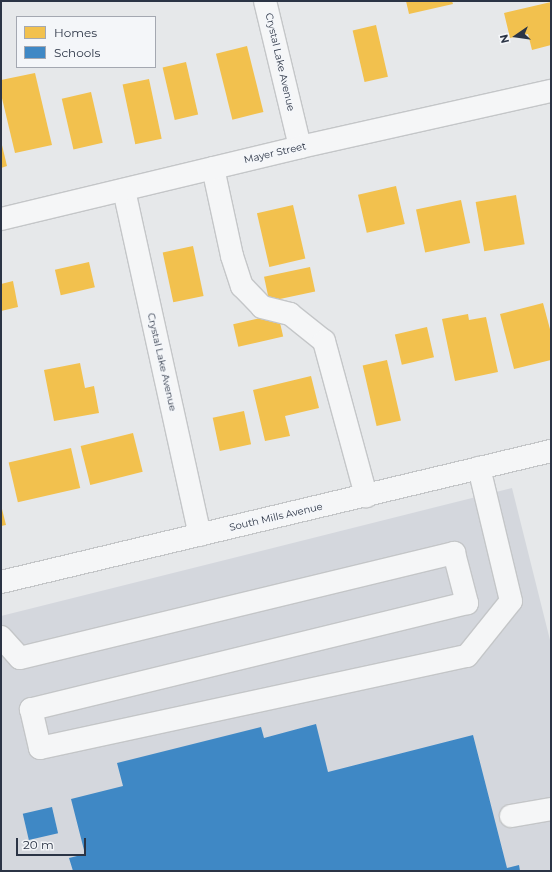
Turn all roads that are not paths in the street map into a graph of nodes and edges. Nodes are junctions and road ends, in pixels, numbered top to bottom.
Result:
1 (265, 1) edge
2 (551, 91) edge
3 (300, 147) junction
4 (213, 168) junction
5 (124, 190) junction
6 (1, 219) edge
7 (551, 451) edge
8 (479, 468) junction
9 (366, 496) junction
10 (200, 535) junction
11 (1, 582) edge
12 (1, 637) edge
13 (551, 809) edge
14 (511, 816) dead end

1 - 3 street, Crystal Lake Avenue
2 - 3 street, Mayer Street
3 - 4 street, Mayer Street
4 - 5 street, Mayer Street
4 - 9 street
5 - 6 street, Mayer Street
5 - 10 street, Crystal Lake Avenue
7 - 8 street, South Mills Avenue
8 - 9 street, South Mills Avenue
8 - 12 street
9 - 10 street, South Mills Avenue
10 - 11 street, South Mills Avenue
13 - 14 street

